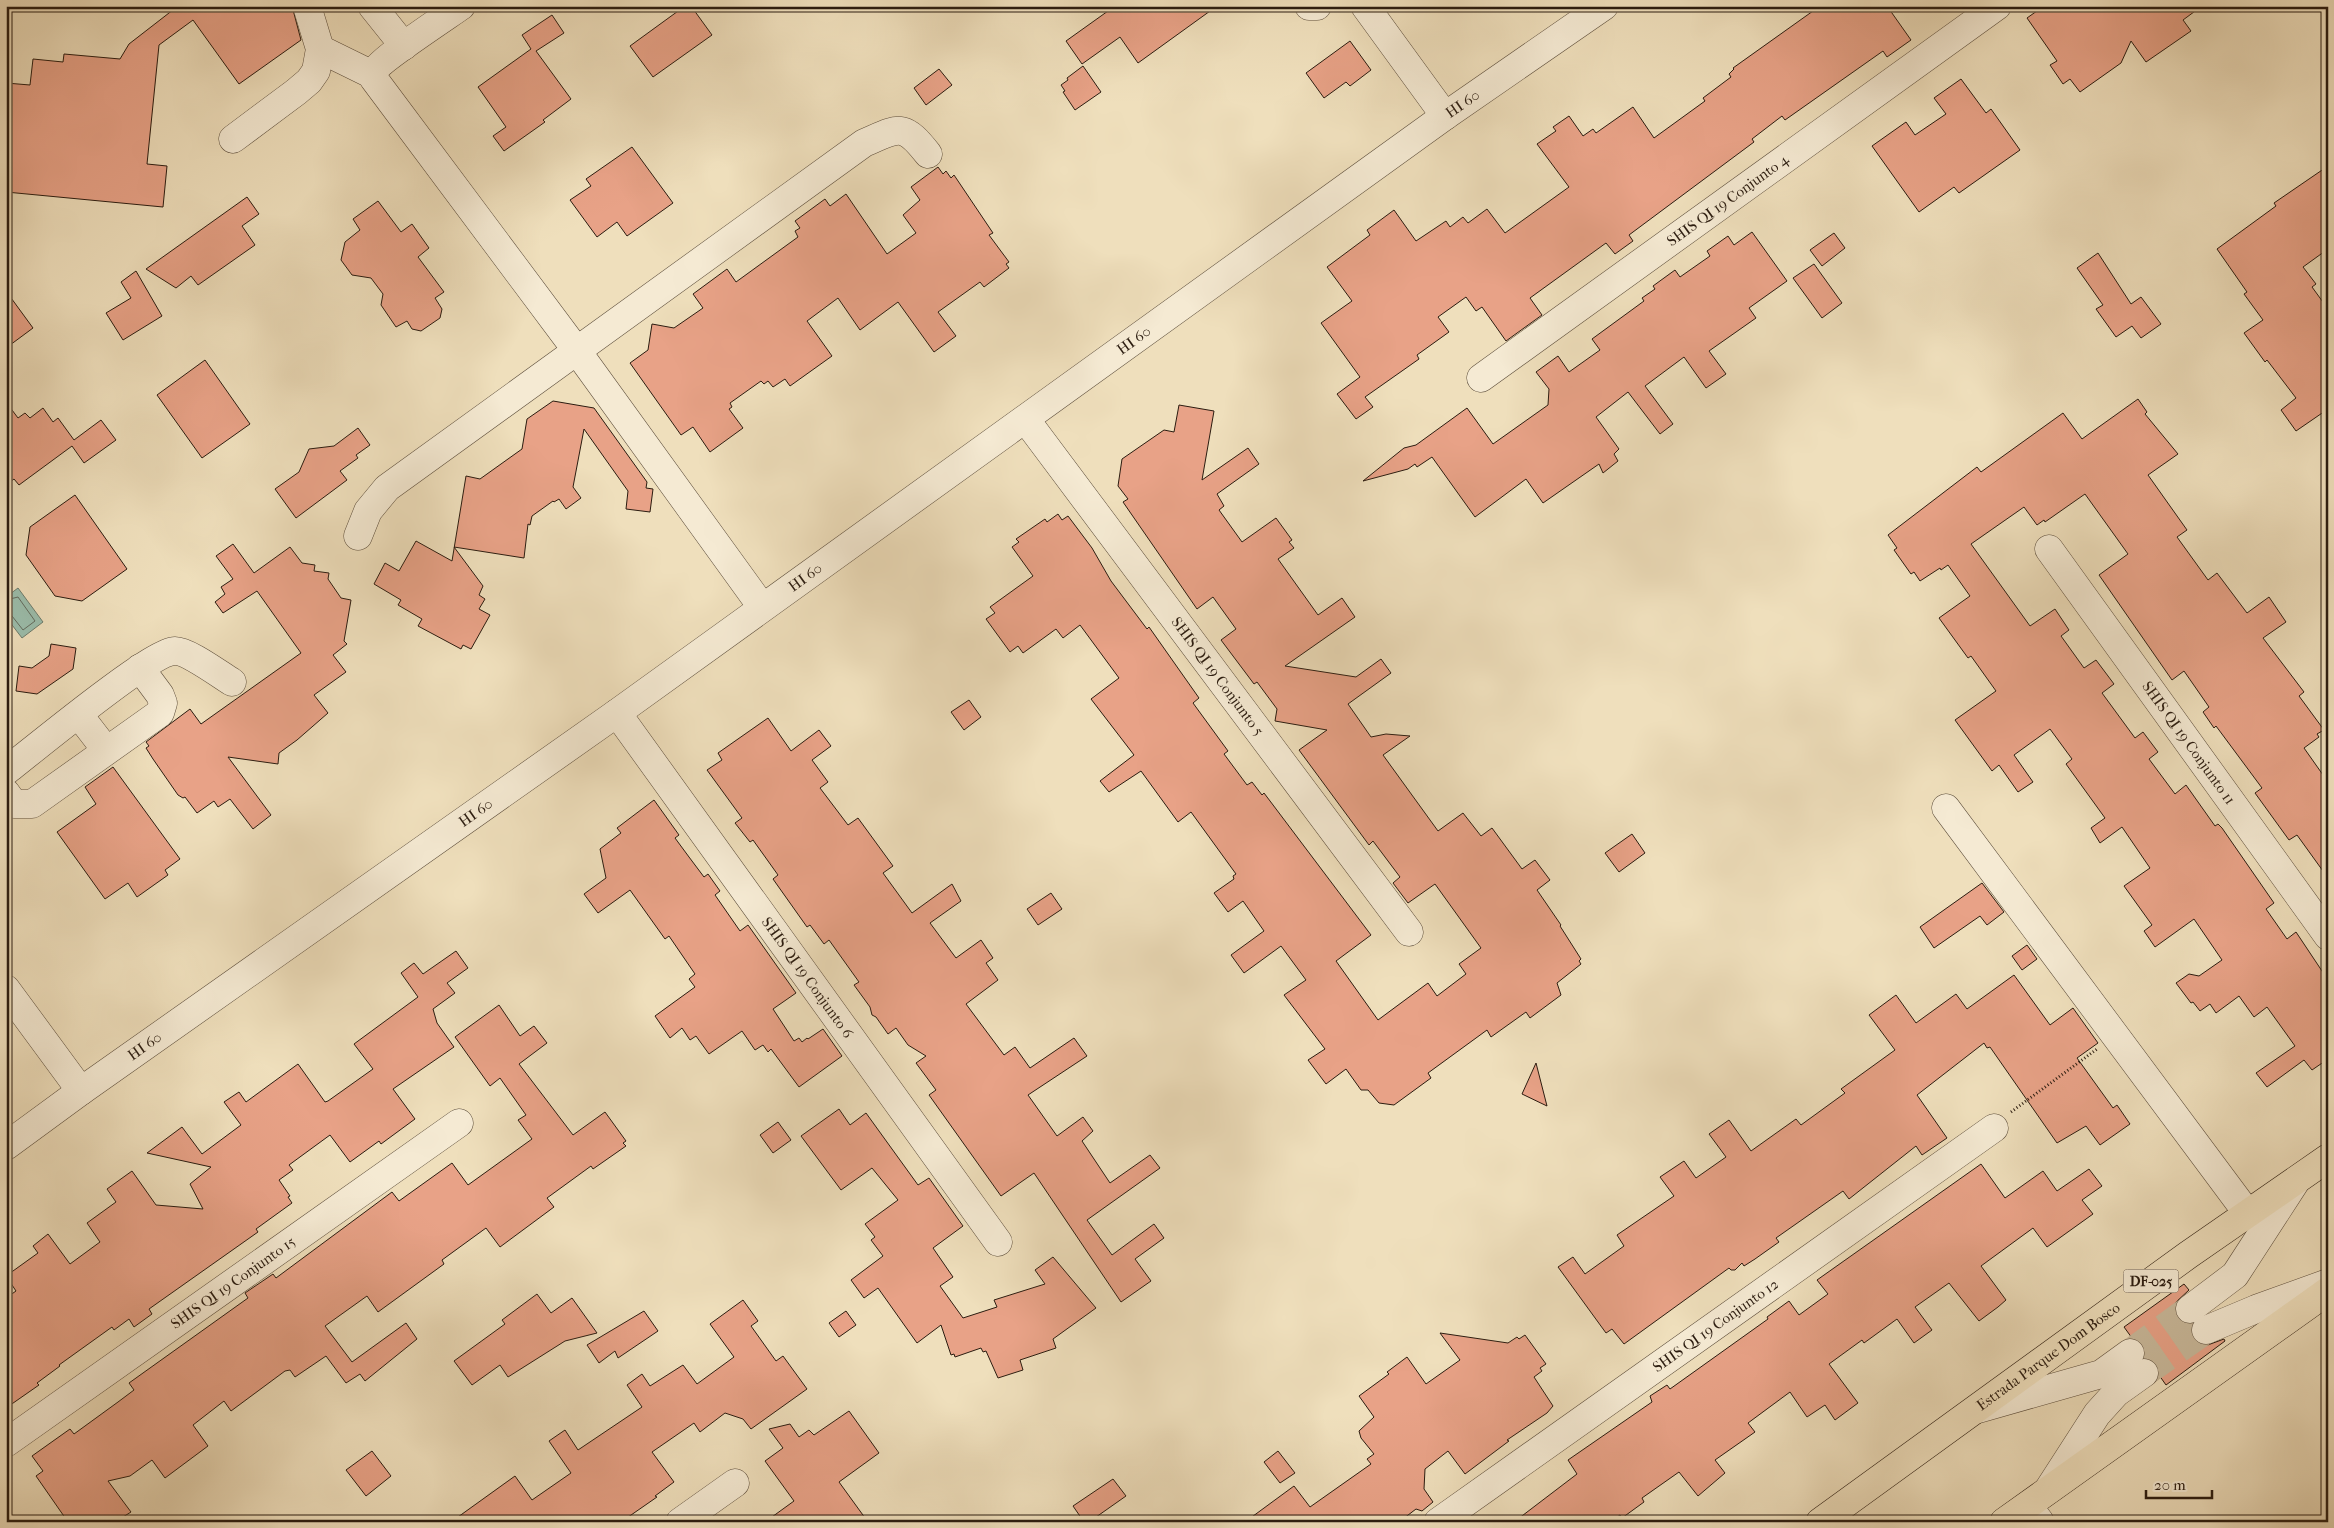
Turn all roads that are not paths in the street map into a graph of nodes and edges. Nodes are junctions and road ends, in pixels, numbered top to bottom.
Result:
1 (307, 6) edge
2 (461, 6) edge
3 (1309, 6) edge
4 (1316, 6) edge
5 (1365, 6) edge
6 (1604, 6) edge
7 (1997, 6) edge
8 (379, 9) edge
9 (1967, 15) edge
10 (404, 46) junction
11 (320, 49) junction
12 (379, 86) junction
13 (1445, 116) junction
14 (233, 139) dead end
15 (928, 154) dead end
16 (577, 351) junction
17 (1481, 378) dead end
18 (1026, 420) junction
19 (358, 536) dead end
20 (2049, 549) dead end
21 (762, 607) junction
22 (140, 668) junction
23 (232, 682) dead end
24 (618, 713) junction
25 (78, 715) junction
26 (106, 750) junction
27 (6, 771) edge
28 (6, 793) edge
29 (1946, 808) dead end
30 (1409, 932) dead end
31 (2328, 936) edge
32 (6, 989) edge
33 (81, 1091) junction
34 (459, 1124) dead end
35 (1994, 1128) road end
36 (6, 1146) edge
37 (2328, 1158) edge
38 (2296, 1181) junction
39 (2248, 1214) junction
40 (998, 1242) dead end
41 (2235, 1275) junction
42 (2328, 1284) edge
43 (2328, 1291) edge
44 (2256, 1309) junction
45 (2137, 1363) tunnel mouth
46 (2108, 1383) junction
47 (1978, 1408) junction
48 (6, 1443) edge
49 (735, 1483) dead end
50 (2038, 1506) edge
51 (680, 1522) edge
52 (1438, 1522) edge
53 (1820, 1522) edge
54 (2004, 1522) edge

1 - 11 street
2 - 10 street
3 - 4 street
5 - 13 street
6 - 13 street, HI 60
7 - 9 street, SHIS QI 19 Conjunto 4
8 - 10 street
9 - 17 street, SHIS QI 19 Conjunto 4
10 - 12 street
11 - 12 street
11 - 14 street
12 - 16 street
13 - 18 street, HI 60
15 - 16 street
16 - 19 street
16 - 21 street
18 - 21 street, HI 60
18 - 30 street, SHIS QI 19 Conjunto 5
20 - 31 street, SHIS QI 19 Conjunto 11
21 - 24 street, HI 60
22 - 23 street
22 - 25 street
22 - 26 street
24 - 33 street, HI 60
24 - 40 street, SHIS QI 19 Conjunto 6
25 - 26 street
25 - 27 street
26 - 28 street
29 - 39 street
32 - 33 street
33 - 36 street, HI 60
34 - 48 street, SHIS QI 19 Conjunto 15
35 - 52 street, SHIS QI 19 Conjunto 12
37 - 38 main road, Estrada Parque Dom Bosco / DF-025
38 - 39 main road, Estrada Parque Dom Bosco / DF-025
38 - 41 street
39 - 47 main road, Estrada Parque Dom Bosco / DF-025
41 - 44 street
41 - 44 street
42 - 44 street
43 - 50 main road
45 - 46 street
46 - 47 street
46 - 50 street
47 - 53 main road, Estrada Parque Dom Bosco / DF-025
49 - 51 street
50 - 54 main road

